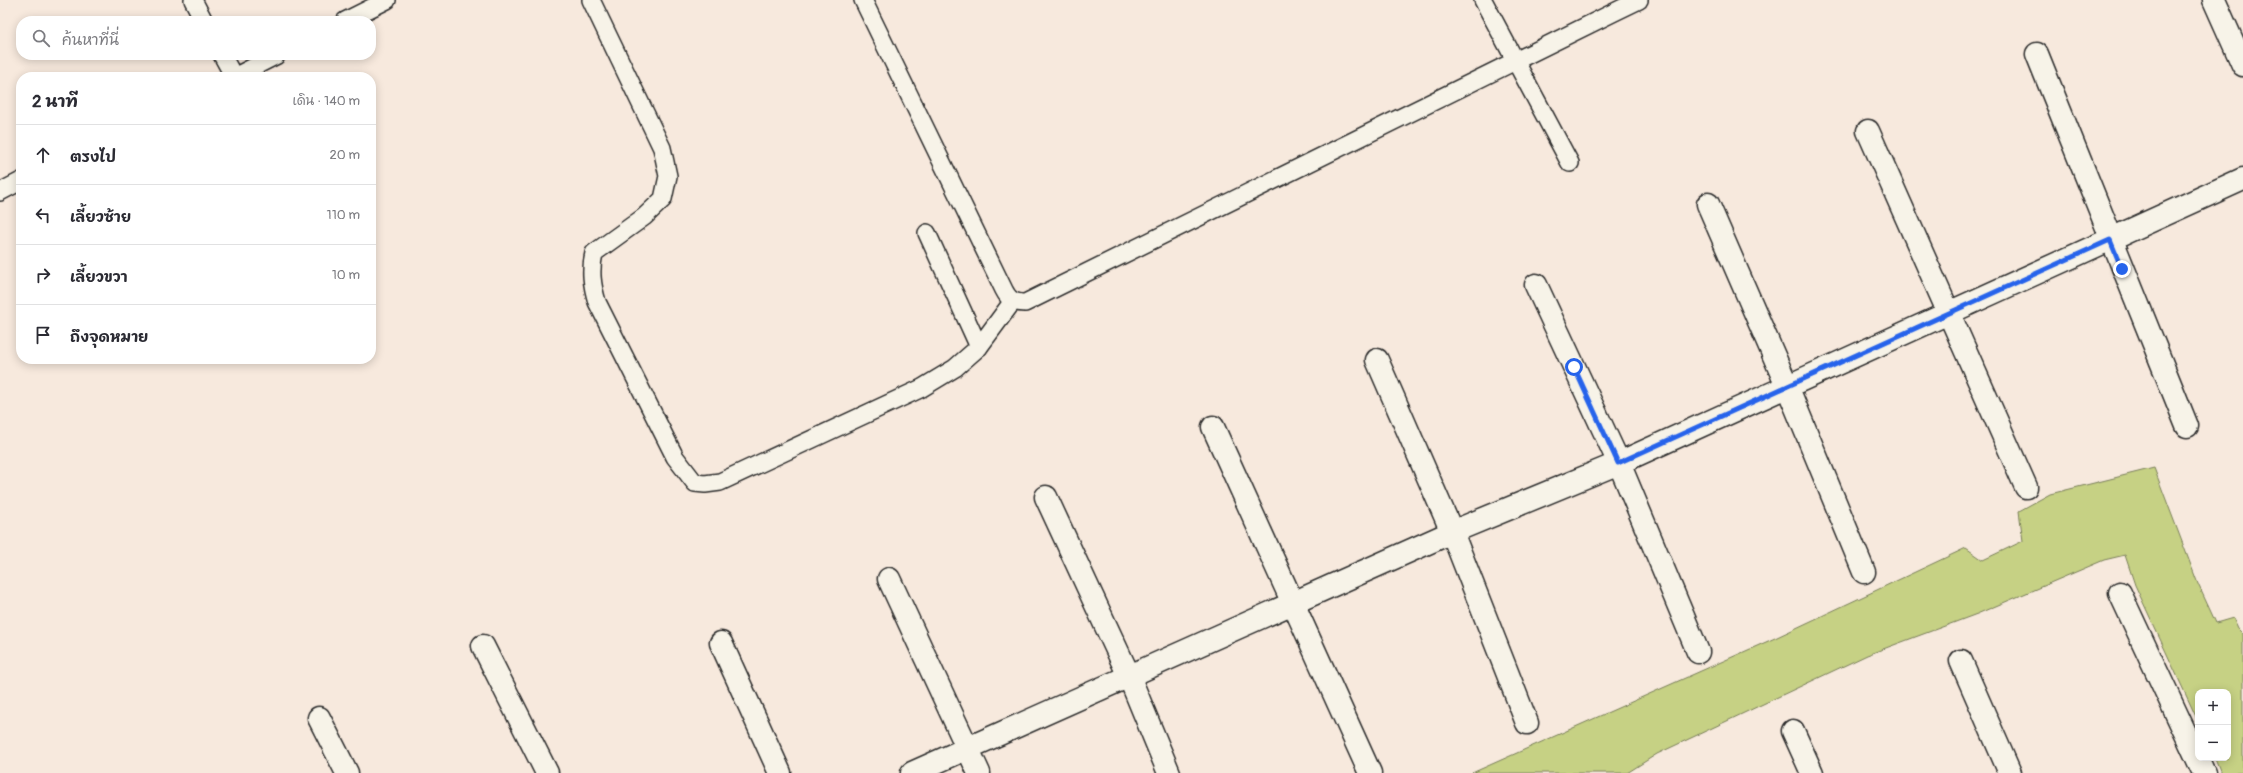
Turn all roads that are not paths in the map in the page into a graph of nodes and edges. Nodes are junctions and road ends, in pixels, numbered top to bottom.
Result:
1 (193, 0) edge
2 (386, 0) edge
3 (591, 0) edge
4 (863, 0) edge
5 (1483, 0) edge
6 (1639, 0) edge
7 (2214, 0) edge
8 (201, 16) edge
9 (355, 16) edge
10 (2037, 54) dead end
11 (225, 60) edge
12 (267, 60) edge
13 (1514, 60) junction
14 (2243, 65) edge
15 (231, 72) edge
16 (244, 72) edge
17 (1868, 132) dead end
18 (1570, 163) dead end
19 (2243, 179) edge
20 (16, 184) edge
21 (0, 192) edge
22 (1708, 204) dead end
23 (927, 233) dead end
24 (2110, 240) junction
25 (1536, 285) dead end
26 (1012, 301) junction
27 (1949, 313) junction
28 (979, 347) junction
29 (1377, 360) dead end
30 (1787, 386) junction
31 (2187, 426) dead end
32 (1213, 427) dead end
33 (1618, 463) junction
34 (2026, 487) dead end
35 (1046, 497) dead end
36 (1452, 532) junction
37 (1864, 572) dead end
38 (889, 578) dead end
39 (2120, 593) dead end
40 (1293, 603) junction
41 (721, 642) dead end
42 (484, 646) dead end
43 (1698, 652) dead end
44 (1961, 661) dead end
45 (1129, 676) junction
46 (318, 718) dead end
47 (1527, 723) dead end
48 (1793, 731) dead end
49 (967, 748) junction
50 (347, 773) edge
51 (547, 773) edge
52 (780, 773) edge
53 (912, 773) edge
54 (979, 773) edge
55 (1169, 773) edge
56 (1370, 773) edge
57 (1812, 773) edge
58 (2010, 773) edge
59 (2204, 773) edge

1 - 8 lane
2 - 9 lane
3 - 28 lane
4 - 26 lane
5 - 13 lane
6 - 13 lane
7 - 14 street
10 - 24 street
11 - 15 lane
12 - 16 lane
13 - 18 lane
13 - 26 lane
17 - 27 street
19 - 24 street
20 - 21 lane
22 - 30 street
23 - 28 lane
24 - 27 street
24 - 31 street
25 - 33 street
26 - 28 lane
27 - 30 street
27 - 34 street
29 - 36 street
30 - 33 street
30 - 37 street
32 - 40 street
33 - 36 street
33 - 43 street
35 - 45 street
36 - 40 street
36 - 47 street
38 - 49 street
39 - 59 street
40 - 45 street
40 - 56 street
41 - 52 street
42 - 51 street
44 - 58 street
45 - 49 street
45 - 55 street
46 - 50 street
48 - 57 street
49 - 53 street
49 - 54 street

